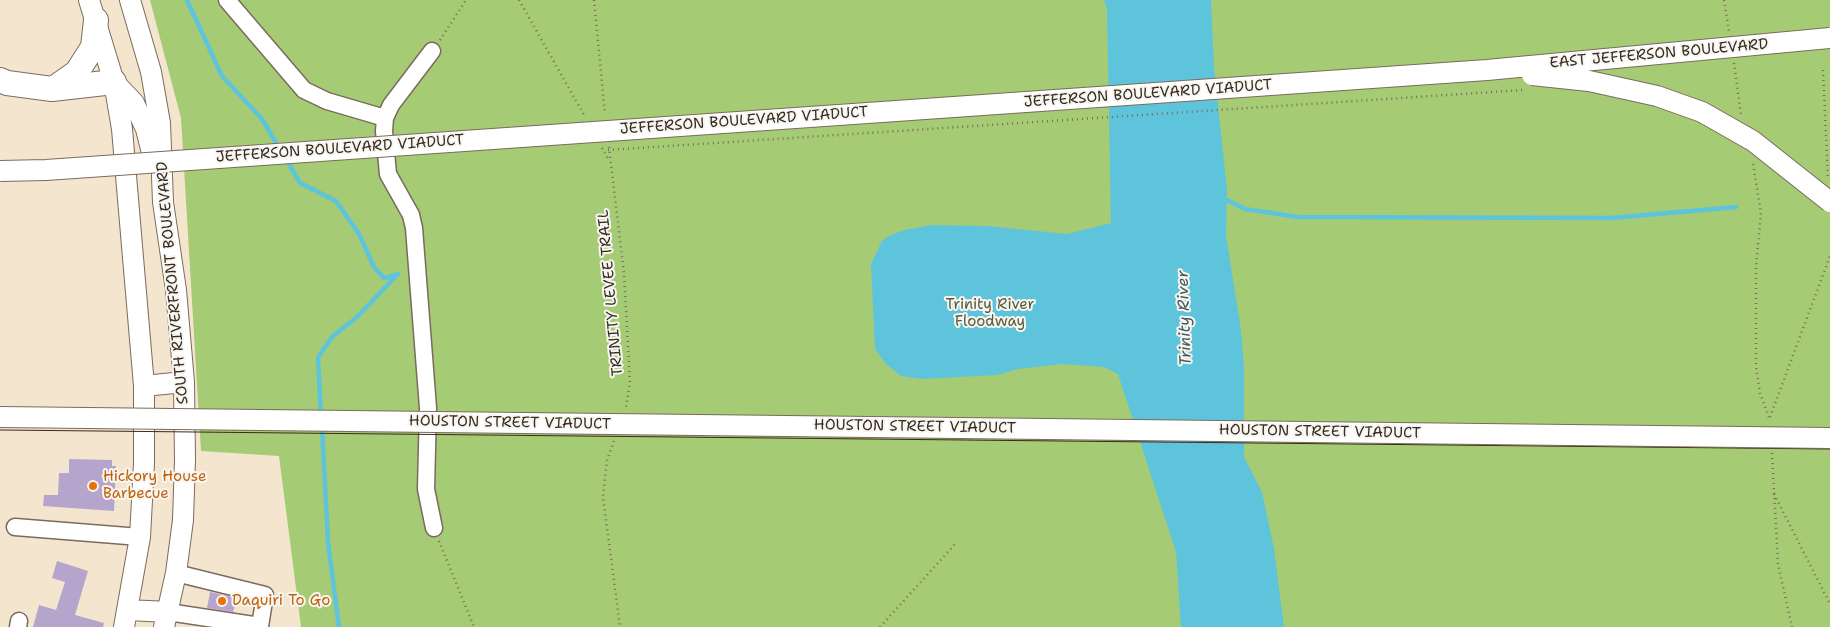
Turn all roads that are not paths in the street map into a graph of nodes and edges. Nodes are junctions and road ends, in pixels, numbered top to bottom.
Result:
1 (130, 0) edge
2 (227, 0) edge
3 (93, 10) edge
4 (1830, 24) edge
5 (1830, 38) edge
6 (1723, 41) junction
7 (432, 51) road end
8 (1488, 70) junction
9 (0, 80) edge
10 (114, 82) junction
11 (52, 90) junction
12 (385, 118) junction
13 (0, 171) edge
14 (163, 202) junction
15 (1830, 202) edge
16 (184, 382) junction
17 (144, 386) junction
18 (0, 417) edge
19 (1830, 438) edge
20 (15, 527) dead end
21 (434, 528) road end
22 (140, 537) junction
23 (176, 573) junction
24 (126, 618) edge
25 (166, 619) edge

1 - 14 main road, SOUTH RIVERFRONT BOULEVARD
2 - 12 lane
3 - 10 main road
3 - 11 highway
4 - 6 main road, bridge
5 - 6 main road, EAST JEFFERSON BOULEVARD, bridge
6 - 8 main road, EAST JEFFERSON BOULEVARD, bridge
7 - 12 lane
8 - 13 main road, JEFFERSON BOULEVARD VIADUCT, bridge
8 - 15 main road, bridge
9 - 11 highway
10 - 11 highway
10 - 14 main road
10 - 17 main road
12 - 21 lane
14 - 16 main road, SOUTH RIVERFRONT BOULEVARD
16 - 17 main road
16 - 23 main road, SOUTH RIVERFRONT BOULEVARD
17 - 22 main road
18 - 19 main road, HOUSTON STREET VIADUCT, bridge
20 - 22 lane
22 - 24 main road
23 - 25 main road, SOUTH RIVERFRONT BOULEVARD
23 - 25 lane
24 - 25 main road

